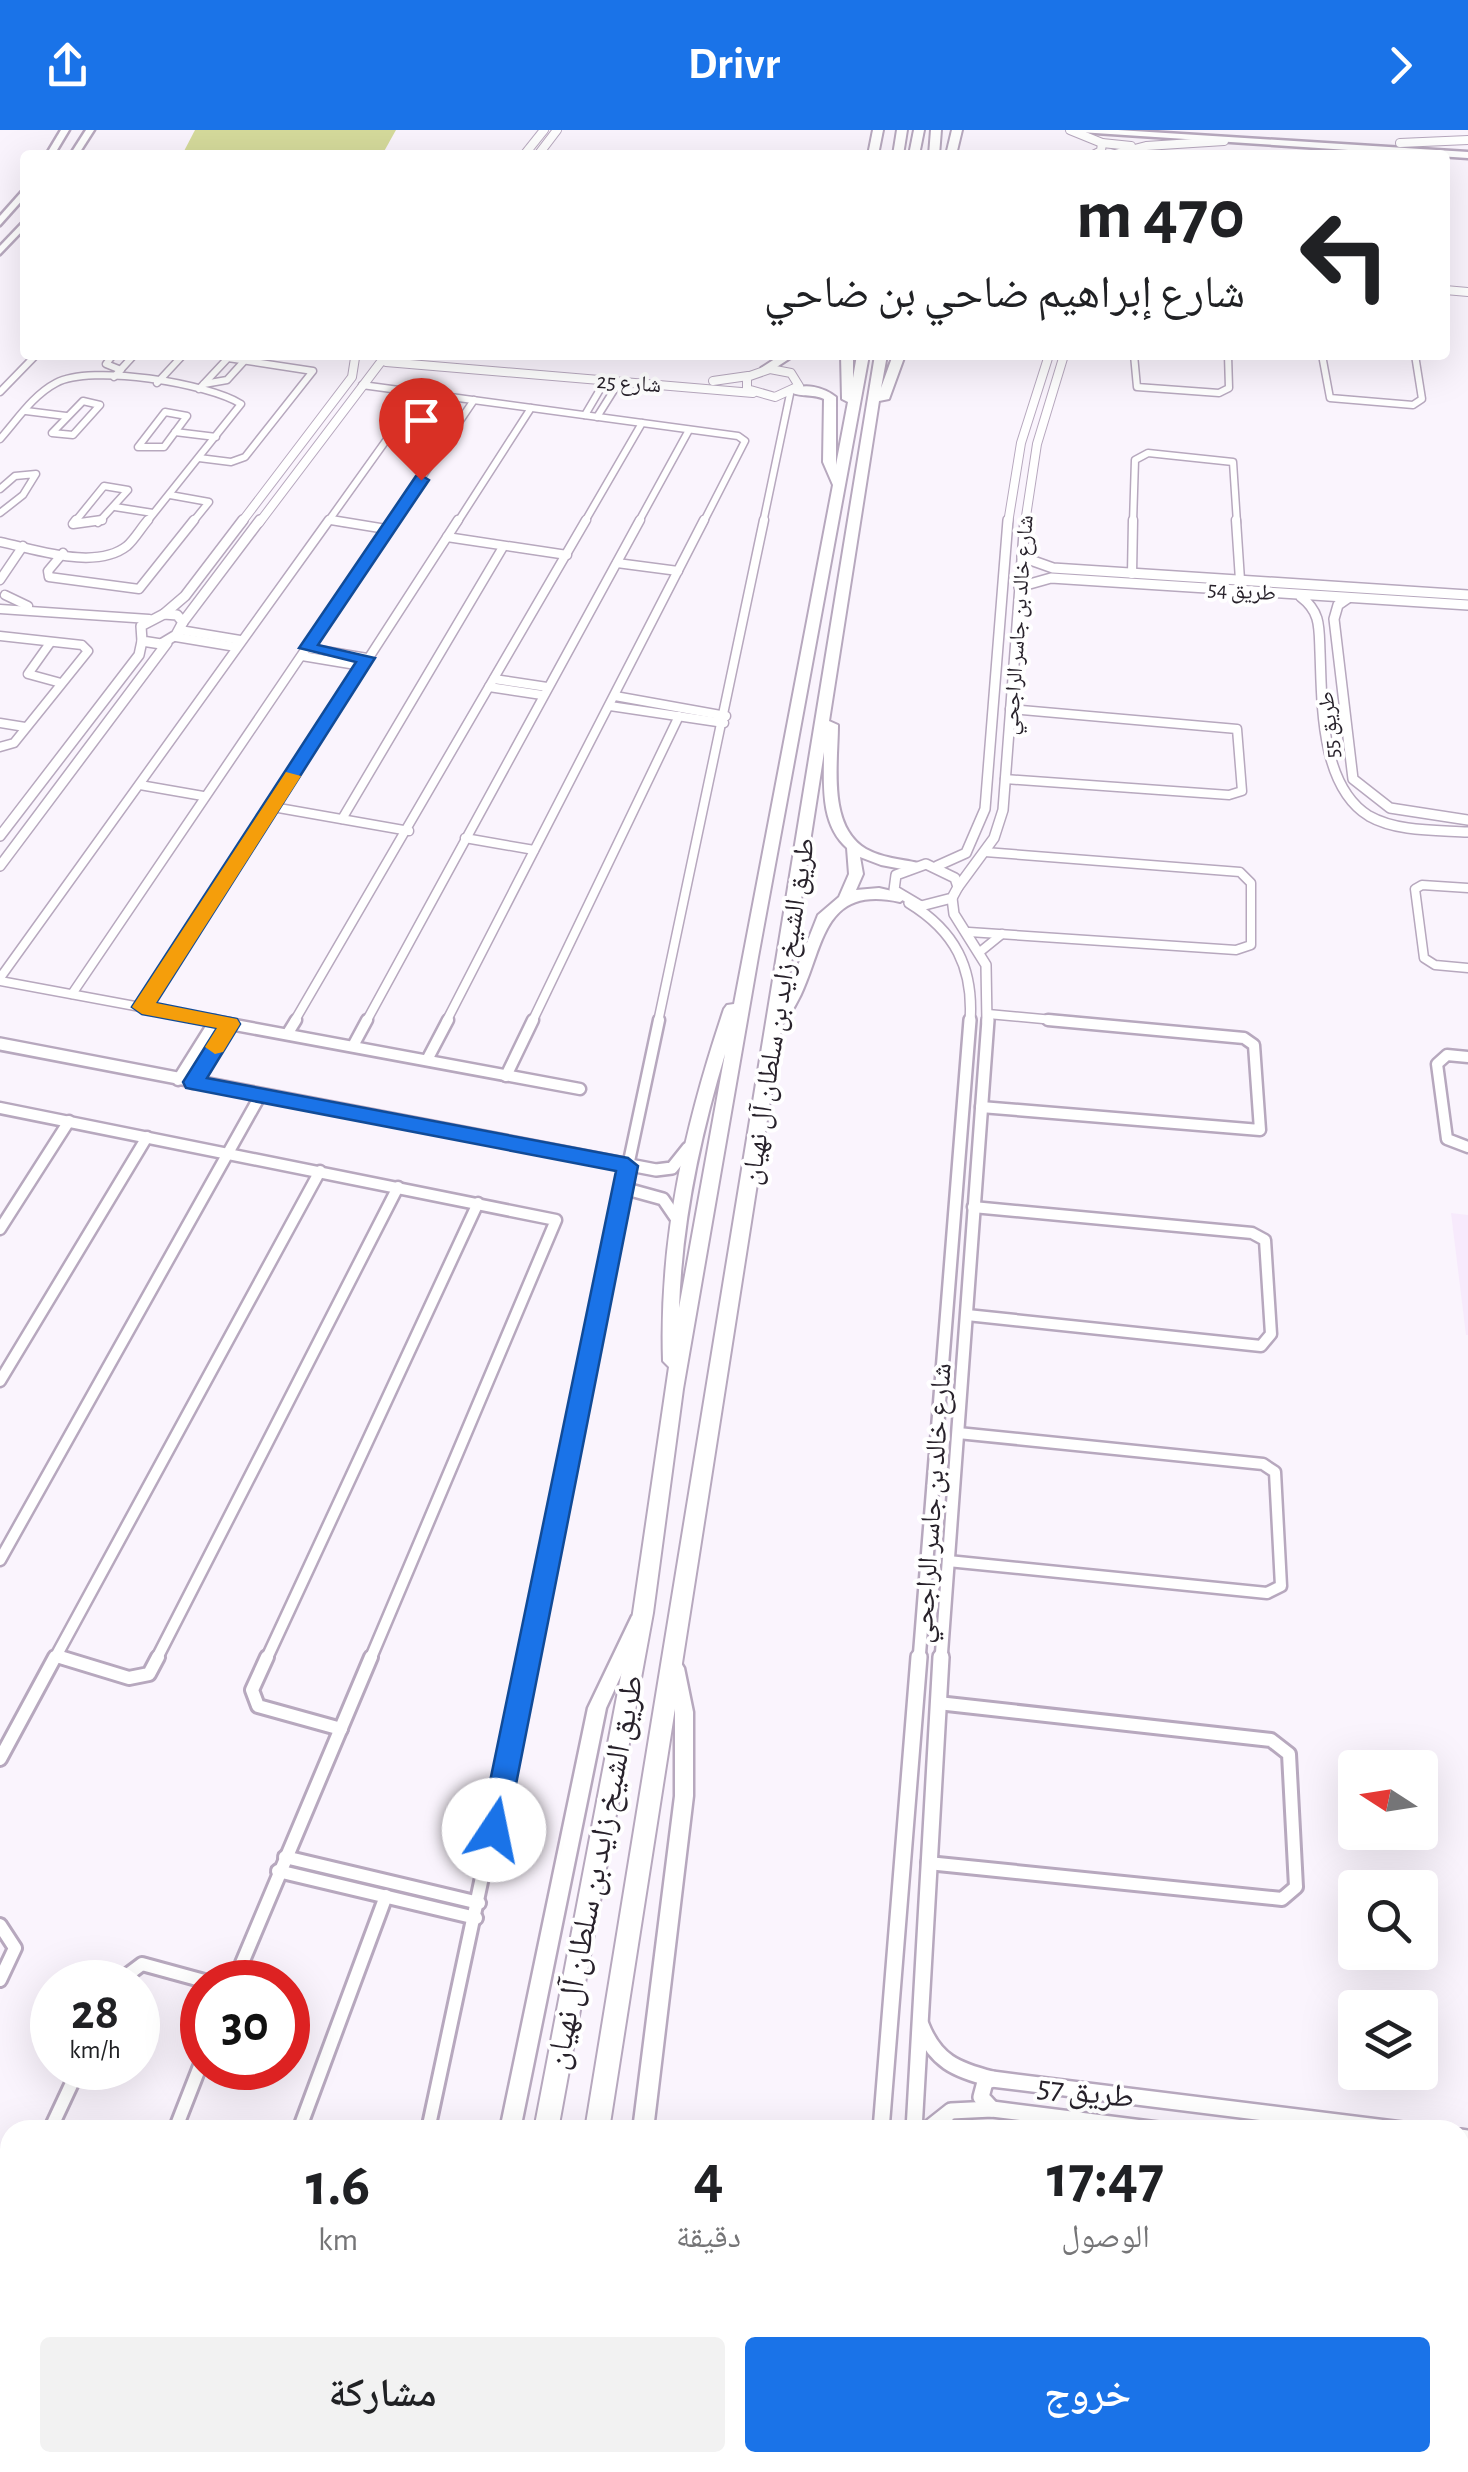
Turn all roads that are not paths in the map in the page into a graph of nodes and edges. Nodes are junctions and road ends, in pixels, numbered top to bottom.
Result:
1 (544, 130) edge
2 (1070, 130) edge
3 (1080, 130) edge
4 (1177, 130) edge
5 (1224, 141) junction
6 (1102, 143) junction
7 (1468, 143) edge
8 (1146, 146) junction
9 (528, 150) edge
10 (1100, 150) edge
11 (1130, 150) edge
12 (1381, 150) edge
13 (20, 197) edge
14 (0, 222) edge
15 (20, 229) edge
16 (0, 251) edge
17 (31, 360) edge
18 (109, 360) edge
19 (130, 360) edge
20 (179, 360) edge
21 (223, 360) edge
22 (245, 360) edge
23 (252, 360) edge
24 (354, 360) edge
25 (371, 360) edge
26 (389, 360) edge
27 (476, 360) edge
28 (781, 360) edge
29 (847, 360) edge
30 (862, 360) edge
31 (880, 360) edge
32 (897, 360) edge
33 (1047, 360) edge
34 (1062, 360) edge
35 (1134, 360) edge
36 (1228, 360) edge
37 (1323, 360) edge
38 (1416, 360) edge
39 (383, 363) junction
40 (121, 370) junction
41 (765, 370) junction
42 (748, 376) junction
43 (114, 377) junction
44 (605, 381) junction
45 (619, 382) junction
46 (157, 383) junction
47 (362, 385) junction
48 (202, 387) junction
49 (0, 392) edge
50 (792, 392) junction
51 (420, 393) junction
52 (752, 393) junction
53 (765, 396) junction
54 (474, 400) junction
55 (530, 408) junction
56 (786, 410) junction
57 (26, 412) junction
58 (585, 415) junction
59 (66, 416) junction
60 (597, 416) junction
61 (642, 423) junction
62 (5, 429) edge
63 (689, 430) junction
64 (850, 430) junction
65 (175, 432) junction
66 (870, 432) junction
67 (216, 437) junction
68 (0, 439) edge
69 (1021, 443) junction
70 (1037, 444) junction
71 (200, 458) junction
72 (1015, 466) junction
73 (1030, 472) junction
74 (268, 487) junction
75 (0, 489) edge
76 (840, 489) junction
77 (282, 491) junction
78 (170, 495) junction
79 (115, 507) junction
80 (253, 507) junction
81 (268, 510) junction
82 (0, 513) edge
83 (153, 514) junction
84 (330, 520) junction
85 (386, 529) junction
86 (447, 537) junction
87 (0, 542) edge
88 (24, 546) junction
89 (503, 547) junction
90 (64, 553) junction
91 (567, 555) junction
92 (1022, 557) junction
93 (616, 562) junction
94 (678, 571) junction
95 (2, 574) edge
96 (1064, 574) junction
97 (1132, 574) junction
98 (1240, 580) junction
99 (1019, 587) junction
100 (2, 592) edge
101 (1292, 594) junction
102 (1468, 595) edge
103 (1348, 598) junction
104 (1468, 605) edge
105 (29, 606) junction
106 (0, 607) edge
107 (164, 614) junction
108 (1318, 617) junction
109 (149, 619) junction
110 (1334, 619) junction
111 (118, 622) junction
112 (177, 633) junction
113 (0, 636) edge
114 (140, 638) junction
115 (50, 643) junction
116 (238, 643) junction
117 (305, 652) junction
118 (364, 662) junction
119 (995, 670) junction
120 (1013, 672) junction
121 (61, 683) junction
122 (492, 683) junction
123 (994, 684) junction
124 (830, 685) junction
125 (1012, 685) junction
126 (545, 691) junction
127 (613, 701) junction
128 (1010, 709) junction
129 (679, 716) junction
130 (725, 719) junction
131 (0, 723) edge
132 (25, 727) junction
133 (0, 747) edge
134 (62, 756) junction
135 (79, 762) junction
136 (1006, 779) junction
137 (140, 785) junction
138 (38, 789) junction
139 (54, 795) junction
140 (203, 796) junction
141 (273, 806) junction
142 (342, 819) junction
143 (1468, 820) edge
144 (409, 830) junction
145 (1468, 832) edge
146 (0, 836) edge
147 (465, 838) junction
148 (994, 838) junction
149 (534, 850) junction
150 (852, 851) junction
151 (986, 852) junction
152 (1015, 854) junction
153 (0, 866) edge
154 (913, 866) junction
155 (937, 866) junction
156 (1468, 888) edge
157 (955, 892) junction
158 (846, 898) junction
159 (904, 900) junction
160 (969, 932) junction
161 (1008, 932) junction
162 (982, 951) junction
163 (750, 957) junction
164 (1468, 968) edge
165 (0, 979) edge
166 (72, 994) junction
167 (142, 1007) junction
168 (988, 1014) junction
169 (215, 1021) junction
170 (230, 1024) junction
171 (772, 1028) junction
172 (288, 1033) junction
173 (0, 1044) edge
174 (353, 1046) junction
175 (1468, 1057) edge
176 (427, 1060) junction
177 (506, 1076) junction
178 (178, 1080) junction
179 (194, 1082) junction
180 (580, 1089) dead end
181 (260, 1096) junction
182 (981, 1107) junction
183 (0, 1108) edge
184 (69, 1121) junction
185 (147, 1137) junction
186 (691, 1143) junction
187 (1468, 1147) edge
188 (228, 1153) junction
189 (628, 1166) junction
190 (320, 1171) junction
191 (398, 1187) junction
192 (622, 1188) junction
193 (478, 1203) junction
194 (973, 1206) junction
195 (678, 1221) junction
196 (0, 1229) edge
197 (967, 1315) junction
198 (942, 1354) junction
199 (963, 1358) junction
200 (0, 1381) edge
201 (940, 1384) junction
202 (962, 1386) junction
203 (674, 1389) junction
204 (958, 1433) junction
205 (0, 1560) edge
206 (948, 1561) junction
207 (642, 1614) junction
208 (56, 1656) junction
209 (675, 1668) junction
210 (938, 1703) junction
211 (340, 1729) junction
212 (0, 1759) edge
213 (284, 1857) junction
214 (928, 1864) junction
215 (278, 1871) junction
216 (386, 1896) junction
217 (480, 1903) junction
218 (476, 1918) junction
219 (0, 1925) edge
220 (243, 1960) edge
221 (0, 1980) edge
222 (919, 2019) junction
223 (992, 2079) junction
224 (69, 2090) edge
225 (190, 2090) edge
226 (992, 2109) junction
227 (55, 2120) edge
228 (178, 2120) edge
229 (303, 2120) edge
230 (430, 2120) edge
231 (512, 2120) edge
232 (548, 2120) edge
233 (600, 2120) edge
234 (645, 2120) edge
235 (883, 2120) edge
236 (914, 2120) edge
237 (939, 2120) edge
238 (1079, 2120) edge
239 (1322, 2120) edge

1 - 9 street
2 - 6 street
3 - 5 main road
4 - 7 main road
5 - 8 street
5 - 12 main road
6 - 8 street
6 - 10 street
8 - 11 street
13 - 14 main road
15 - 16 main road
17 - 49 street
18 - 40 street
19 - 40 street
20 - 46 street
21 - 48 street
22 - 48 street
23 - 71 street
24 - 74 street
25 - 39 street, شارع 25
26 - 39 street
27 - 42 street, شارع 25
28 - 41 highway
29 - 64 highway
30 - 64 highway, طريق الشيخ زايد بن سلطان آل نهيان
31 - 66 highway, طريق الشيخ زايد بن سلطان آل نهيان
32 - 66 highway
33 - 69 street, شارع خالد بن جاسر الراجحي
34 - 70 street, شارع خالد بن جاسر الراجحي
35 - 36 street
37 - 38 street
39 - 44 street, شارع 25
39 - 47 street
40 - 43 street
41 - 42 street, شارع 25
41 - 50 street
42 - 52 street
43 - 46 street
43 - 57 street
44 - 45 street, شارع 25
44 - 58 street
45 - 52 street, شارع 25
45 - 60 street
46 - 48 street
47 - 51 street
47 - 77 street
48 - 67 street
50 - 53 street, شارع 25
50 - 56 street
50 - 76 highway
51 - 54 street
51 - 84 street
52 - 53 street, شارع 25
53 - 56 street
54 - 55 street
54 - 85 street
55 - 58 street
55 - 86 street
56 - 130 street
57 - 59 street
57 - 62 street
58 - 60 street
59 - 59 street
60 - 61 street
61 - 63 street
61 - 91 street
62 - 68 street
63 - 93 street
63 - 94 street
64 - 76 highway, طريق الشيخ زايد بن سلطان آل نهيان
65 - 65 street
65 - 67 street
66 - 124 highway, طريق الشيخ زايد بن سلطان آل نهيان
67 - 71 street
69 - 70 street
69 - 72 street, شارع خالد بن جاسر الراجحي
70 - 73 street, شارع خالد بن جاسر الراجحي
71 - 78 street
72 - 73 street
72 - 119 street, شارع خالد بن جاسر الراجحي
73 - 92 street, شارع خالد بن جاسر الراجحي
74 - 77 street
74 - 80 street
75 - 82 street
76 - 163 highway, طريق الشيخ زايد بن سلطان آل نهيان
77 - 81 street
78 - 83 street
78 - 90 street
79 - 79 street
79 - 83 street
80 - 81 street
80 - 107 street
81 - 112 street
83 - 90 street
84 - 85 street
84 - 116 street
85 - 117 street
86 - 89 street
86 - 118 street
87 - 88 street
88 - 90 street
88 - 95 street
89 - 91 street
89 - 142 street
91 - 122 street
92 - 96 street, طريق 54
92 - 99 street, شارع خالد بن جاسر الراجحي
93 - 94 street
93 - 126 street
94 - 127 street
96 - 97 street, طريق 54
96 - 99 street, طريق 54
96 - 101 street, طريق 54
97 - 98 street, طريق 54
97 - 98 street
98 - 102 street, طريق 54
99 - 120 street, شارع خالد بن جاسر الراجحي
100 - 105 street
100 - 106 street
101 - 103 street, طريق 54
101 - 108 street
103 - 104 street, طريق 54
103 - 110 street
105 - 106 street
105 - 111 street
107 - 109 street
107 - 112 street
108 - 110 street
108 - 145 street, طريق 55
109 - 111 street
109 - 114 street
110 - 143 street, طريق 55
111 - 114 street
112 - 114 street
112 - 116 street
112 - 135 street
113 - 115 street
114 - 134 street
115 - 121 street
115 - 121 street
116 - 137 street
117 - 118 street
117 - 140 street
118 - 141 street
119 - 120 street
119 - 123 street, شارع خالد بن جاسر الراجحي
120 - 125 street, شارع خالد بن جاسر الراجحي
121 - 132 street
122 - 126 street
122 - 144 street
123 - 125 street
123 - 155 street, شارع خالد بن جاسر الراجحي
124 - 150 highway
124 - 171 highway, طريق الشيخ زايد بن سلطان آل نهيان
125 - 128 street, شارع خالد بن جاسر الراجحي
126 - 147 street
127 - 129 street
127 - 130 street
127 - 149 street
128 - 136 street, شارع خالد بن جاسر الراجحي
128 - 136 street
129 - 130 street
129 - 177 street
130 - 189 street
131 - 132 street
132 - 133 street
134 - 135 street
134 - 138 street
135 - 139 street
136 - 148 street, شارع خالد بن جاسر الراجحي
137 - 140 street
137 - 165 street
138 - 139 street
138 - 146 street
139 - 153 street
140 - 166 street
141 - 142 street
141 - 167 street
142 - 144 street
144 - 172 street
147 - 149 street
147 - 174 street
148 - 151 street, شارع خالد بن جاسر الراجحي
148 - 152 street
149 - 176 street
150 - 154 highway
150 - 158 highway
151 - 152 street
151 - 157 street, شارع خالد بن جاسر الراجحي
152 - 161 street
154 - 155 street
154 - 159 street
155 - 157 street
156 - 164 street
157 - 159 street
157 - 160 street, شارع خالد بن جاسر الراجحي
158 - 159 highway
158 - 171 highway
159 - 198 street, شارع خالد بن جاسر الراجحي
160 - 161 street
160 - 162 street, شارع خالد بن جاسر الراجحي
161 - 162 street
162 - 168 street, شارع خالد بن جاسر الراجحي
163 - 186 highway
163 - 203 highway, طريق الشيخ زايد بن سلطان آل نهيان
165 - 166 street
166 - 167 street
167 - 169 street
168 - 182 street, شارع خالد بن جاسر الراجحي
168 - 182 street
169 - 170 street
169 - 178 street
170 - 172 street
170 - 179 street
171 - 209 highway, طريق الشيخ زايد بن سلطان آل نهيان
172 - 174 street
173 - 178 street
174 - 176 street
175 - 187 street
176 - 177 street
177 - 180 street
178 - 179 street
179 - 181 street
181 - 188 street
181 - 189 street
182 - 194 street, شارع خالد بن جاسر الراجحي
183 - 184 street
184 - 185 street
184 - 196 street
185 - 188 street
185 - 200 street
186 - 189 street
186 - 195 highway
188 - 190 street
188 - 205 street
189 - 192 street
190 - 191 street
190 - 208 street
191 - 193 street
191 - 208 street
192 - 195 street
192 - 217 street
193 - 211 street
193 - 211 street
194 - 197 street, شارع خالد بن جاسر الراجحي
194 - 197 street
195 - 203 highway
197 - 199 street, شارع خالد بن جاسر الراجحي
198 - 199 street
198 - 201 street, شارع خالد بن جاسر الراجحي
199 - 202 street, شارع خالد بن جاسر الراجحي
201 - 202 street
201 - 235 street, شارع خالد بن جاسر الراجحي
202 - 204 street, شارع خالد بن جاسر الراجحي
203 - 207 highway, طريق الشيخ زايد بن سلطان آل نهيان
204 - 206 street, شارع خالد بن جاسر الراجحي
204 - 206 street
206 - 210 street, شارع خالد بن جاسر الراجحي
207 - 231 main road, طريق الشيخ زايد بن سلطان آل نهيان
207 - 232 highway, طريق الشيخ زايد بن سلطان آل نهيان
208 - 212 street
209 - 233 highway, طريق الشيخ زايد بن سلطان آل نهيان
209 - 234 main road, طريق الشيخ زايد بن سلطان آل نهيان
210 - 214 street, شارع خالد بن جاسر الراجحي
210 - 214 street
211 - 213 street
213 - 215 street
213 - 217 street
214 - 222 street, شارع خالد بن جاسر الراجحي
215 - 216 street
215 - 220 street
216 - 218 street
216 - 229 street
217 - 218 street
218 - 230 street
219 - 221 street
222 - 223 street, طريق 57
222 - 236 street, شارع خالد بن جاسر الراجحي
223 - 226 street
223 - 239 street, طريق 57
224 - 227 street
225 - 228 street
226 - 237 street, طريق 57
226 - 238 street, طريق 57

